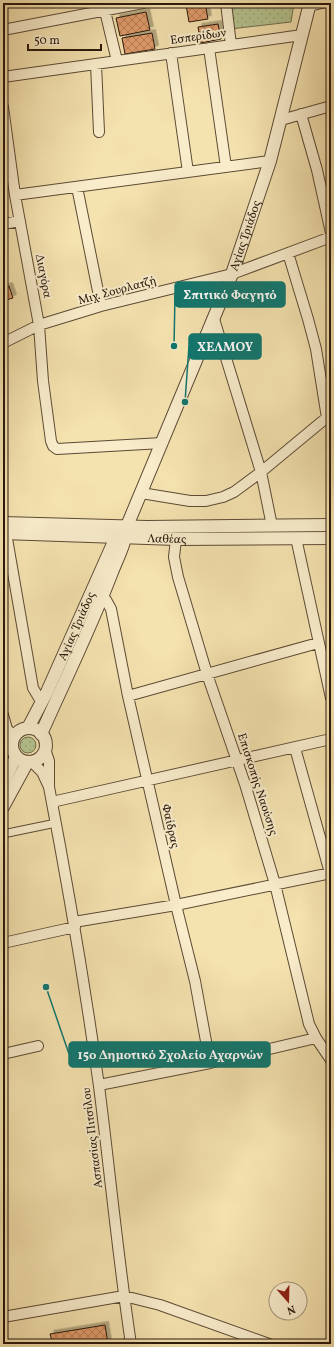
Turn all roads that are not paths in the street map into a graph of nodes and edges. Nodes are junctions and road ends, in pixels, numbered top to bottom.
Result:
1 (143, 3) edge
2 (226, 3) edge
3 (322, 3) edge
4 (310, 5) edge
5 (105, 11) junction
6 (3, 30) edge
7 (302, 35) junction
8 (231, 45) junction
9 (209, 48) junction
10 (171, 53) junction
11 (117, 61) junction
12 (96, 64) junction
13 (3, 77) edge
14 (331, 106) edge
15 (3, 107) edge
16 (301, 114) junction
17 (281, 120) junction
18 (99, 132) dead end
19 (270, 161) junction
20 (226, 167) junction
21 (188, 172) junction
22 (77, 187) junction
23 (15, 195) junction
24 (20, 221) junction
25 (3, 224) edge
26 (331, 233) edge
27 (331, 237) edge
28 (288, 253) junction
29 (232, 274) junction
30 (101, 306) junction
31 (214, 319) junction
32 (40, 325) junction
33 (3, 343) edge
34 (329, 416) edge
35 (162, 443) junction
36 (261, 472) junction
37 (141, 493) junction
38 (331, 525) edge
39 (272, 526) junction
40 (4, 528) edge
41 (123, 533) junction
42 (296, 538) junction
43 (331, 538) edge
44 (176, 539) junction
45 (102, 597) junction
46 (318, 643) junction
47 (208, 674) junction
48 (128, 696) junction
49 (331, 698) edge
50 (42, 701) junction
51 (4, 721) edge
52 (28, 728) junction
53 (41, 734) junction
54 (14, 736) junction
55 (331, 739) edge
56 (295, 748) junction
57 (45, 749) junction
58 (25, 761) junction
59 (237, 761) junction
60 (5, 776) edge
61 (148, 781) junction
62 (49, 787) junction
63 (52, 802) junction
64 (3, 807) edge
65 (56, 823) junction
66 (3, 834) edge
67 (330, 873) edge
68 (275, 884) junction
69 (176, 905) junction
70 (74, 924) junction
71 (3, 944) edge
72 (316, 1038) junction
73 (38, 1046) dead end
74 (3, 1054) edge
75 (331, 1060) edge
76 (210, 1064) junction
77 (99, 1086) junction
78 (124, 1296) junction
79 (3, 1317) edge
80 (131, 1344) edge
81 (269, 1344) edge

1 - 5 street
2 - 8 street
3 - 4 street
4 - 7 street, Αγίας Τριάδος
5 - 6 street
5 - 11 street
7 - 8 street, Εσπερίδων
7 - 17 street, Αγίας Τριάδος
8 - 9 street, Εσπερίδων
9 - 10 street, Εσπερίδων
9 - 20 street
10 - 11 street, Εσπερίδων
10 - 21 street
11 - 12 street, Εσπερίδων
12 - 13 street, Εσπερίδων
12 - 18 street
14 - 16 street
15 - 23 street, Διαγόρα
16 - 17 street
16 - 26 street
17 - 19 street, Αγίας Τριάδος
19 - 20 street
19 - 29 street, Αγίας Τριάδος
20 - 21 street
21 - 22 street
22 - 23 street
22 - 30 street
23 - 24 street, Διαγόρα
24 - 25 street
24 - 32 street, Διαγόρα
27 - 28 street, Μιχ. Σουρλατζή
28 - 29 street, Μιχ. Σουρλατζή
28 - 34 street
29 - 30 street, Μιχ. Σουρλατζή
29 - 31 street, Αγίας Τριάδος
30 - 32 street, Μιχ. Σουρλατζή
31 - 35 street, Αγίας Τριάδος
31 - 36 street
32 - 33 street, Μιχ. Σουρλατζή
32 - 35 street, Διαγόρα
34 - 36 street
35 - 37 street, Αγίας Τριάδος
36 - 37 street
36 - 39 street
37 - 41 street, Αγίας Τριάδος
38 - 39 street, Λαθέας
39 - 41 street, Λαθέας
40 - 41 street, Λαθέας
40 - 50 street
41 - 44 street, Λαθέας
41 - 45 street, Αγίας Τριάδος
41 - 50 street, Αγίας Τριάδος
42 - 43 street, Λαθέας
42 - 44 street, Λαθέας
42 - 46 street
44 - 47 street, Επισκοπής Ναούσης
45 - 48 street, Φαίδρας
45 - 53 street, Αγίας Τριάδος
46 - 47 street
46 - 49 street
47 - 48 street
47 - 59 street, Επισκοπής Ναούσης
48 - 61 street, Φαίδρας
50 - 52 street, Αγίας Τριάδος
51 - 54 street
52 - 53 street
52 - 54 street
53 - 57 street
54 - 58 street
55 - 56 street
56 - 59 street
56 - 67 street
57 - 58 street
57 - 62 street, Ασπασίας Πιτσίλου
58 - 60 street
58 - 62 street, Ασπασίας Πιτσίλου
58 - 64 street
59 - 61 street
59 - 68 street, Επισκοπής Ναούσης
61 - 63 street
61 - 69 street, Φαίδρας
62 - 63 street, Ασπασίας Πιτσίλου
63 - 65 street, Ασπασίας Πιτσίλου
65 - 66 street
65 - 70 street, Ασπασίας Πιτσίλου
67 - 68 street
68 - 69 street
68 - 72 street, Επισκοπής Ναούσης
69 - 70 street
69 - 76 street, Φαίδρας
70 - 71 street
70 - 77 street, Ασπασίας Πιτσίλου
72 - 75 street, Επισκοπής Ναούσης
72 - 76 street
73 - 74 street
76 - 77 street
77 - 78 street, Ασπασίας Πιτσίλου
78 - 79 street
78 - 80 street, Ασπασίας Πιτσίλου
78 - 81 street

